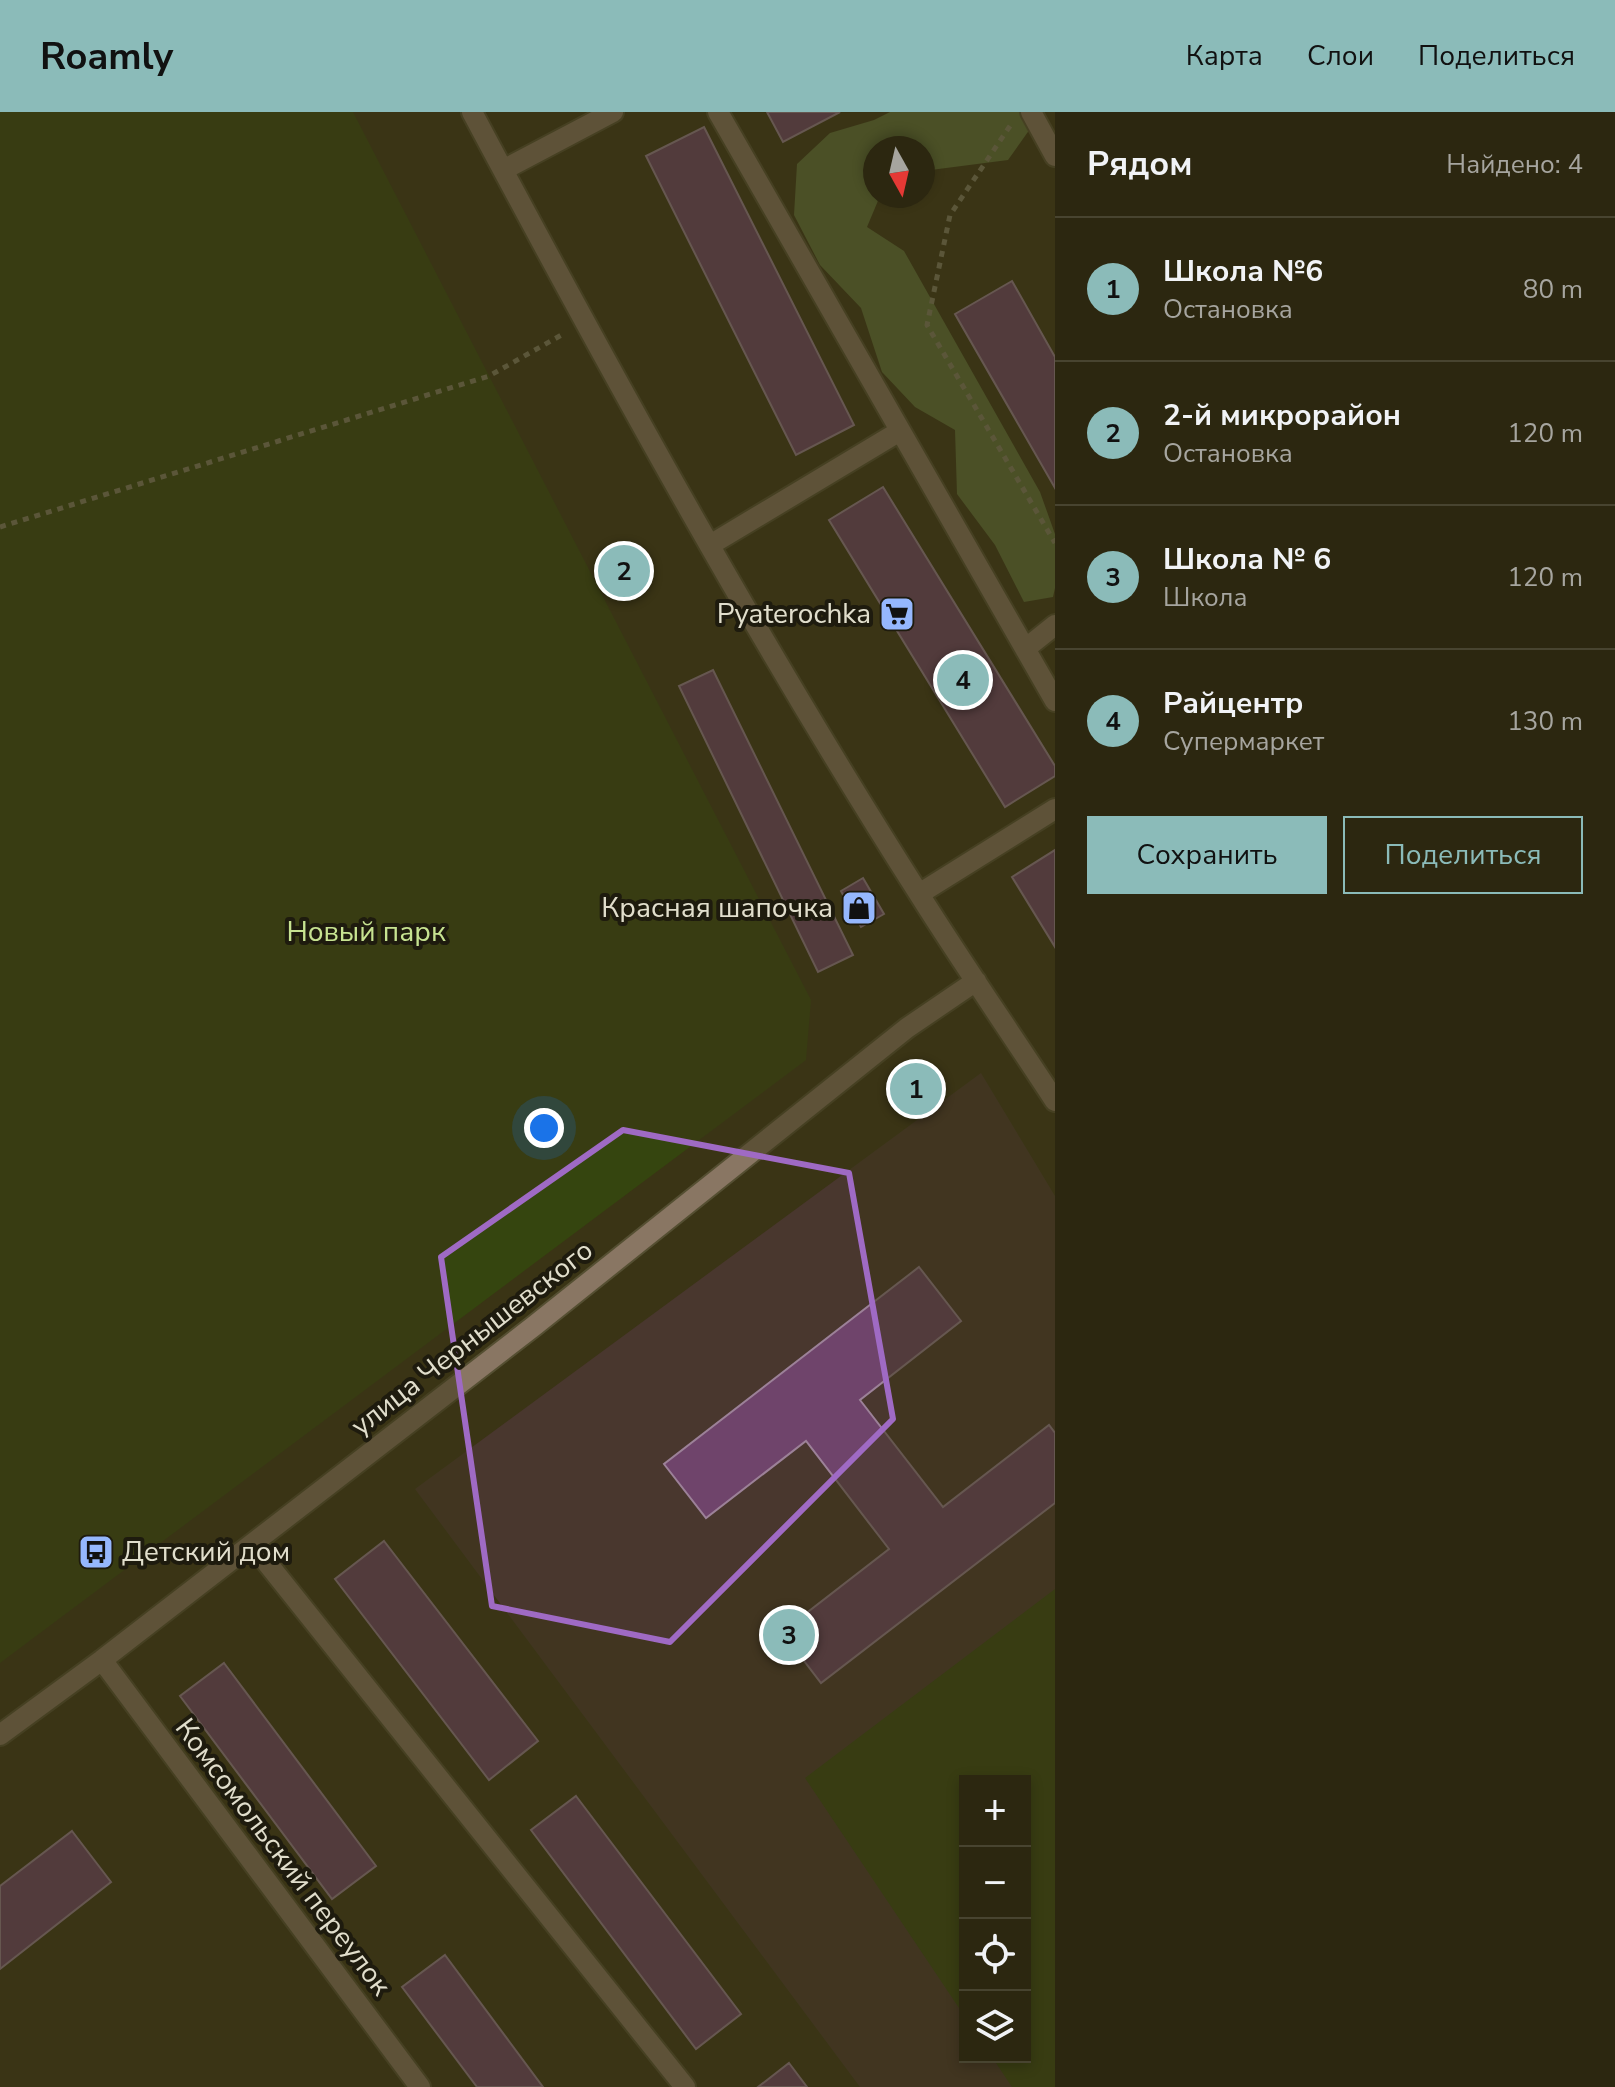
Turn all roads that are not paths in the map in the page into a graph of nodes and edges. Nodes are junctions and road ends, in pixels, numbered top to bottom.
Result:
1 (472, 112) edge
2 (613, 112) edge
3 (718, 112) edge
4 (1031, 112) edge
5 (1055, 156) edge
6 (503, 170) junction
7 (900, 431) junction
8 (710, 545) junction
9 (1055, 625) edge
10 (1025, 649) junction
11 (1055, 701) edge
12 (1055, 809) edge
13 (919, 894) junction
14 (976, 981) junction
15 (1055, 1101) edge
16 (252, 1544) junction
17 (102, 1660) junction
18 (0, 1735) edge
19 (420, 2087) edge
20 (685, 2087) edge

1 - 6 street
2 - 6 street
3 - 7 street
4 - 5 street
6 - 8 street
7 - 8 street
7 - 10 street
8 - 13 street
9 - 10 street
10 - 11 street
12 - 13 street
13 - 14 street
14 - 15 street
14 - 16 street, улица Чернышевского
16 - 17 street, улица Чернышевского
16 - 20 street
17 - 18 street, улица Чернышевского
17 - 19 street, Комсомольский переулок

